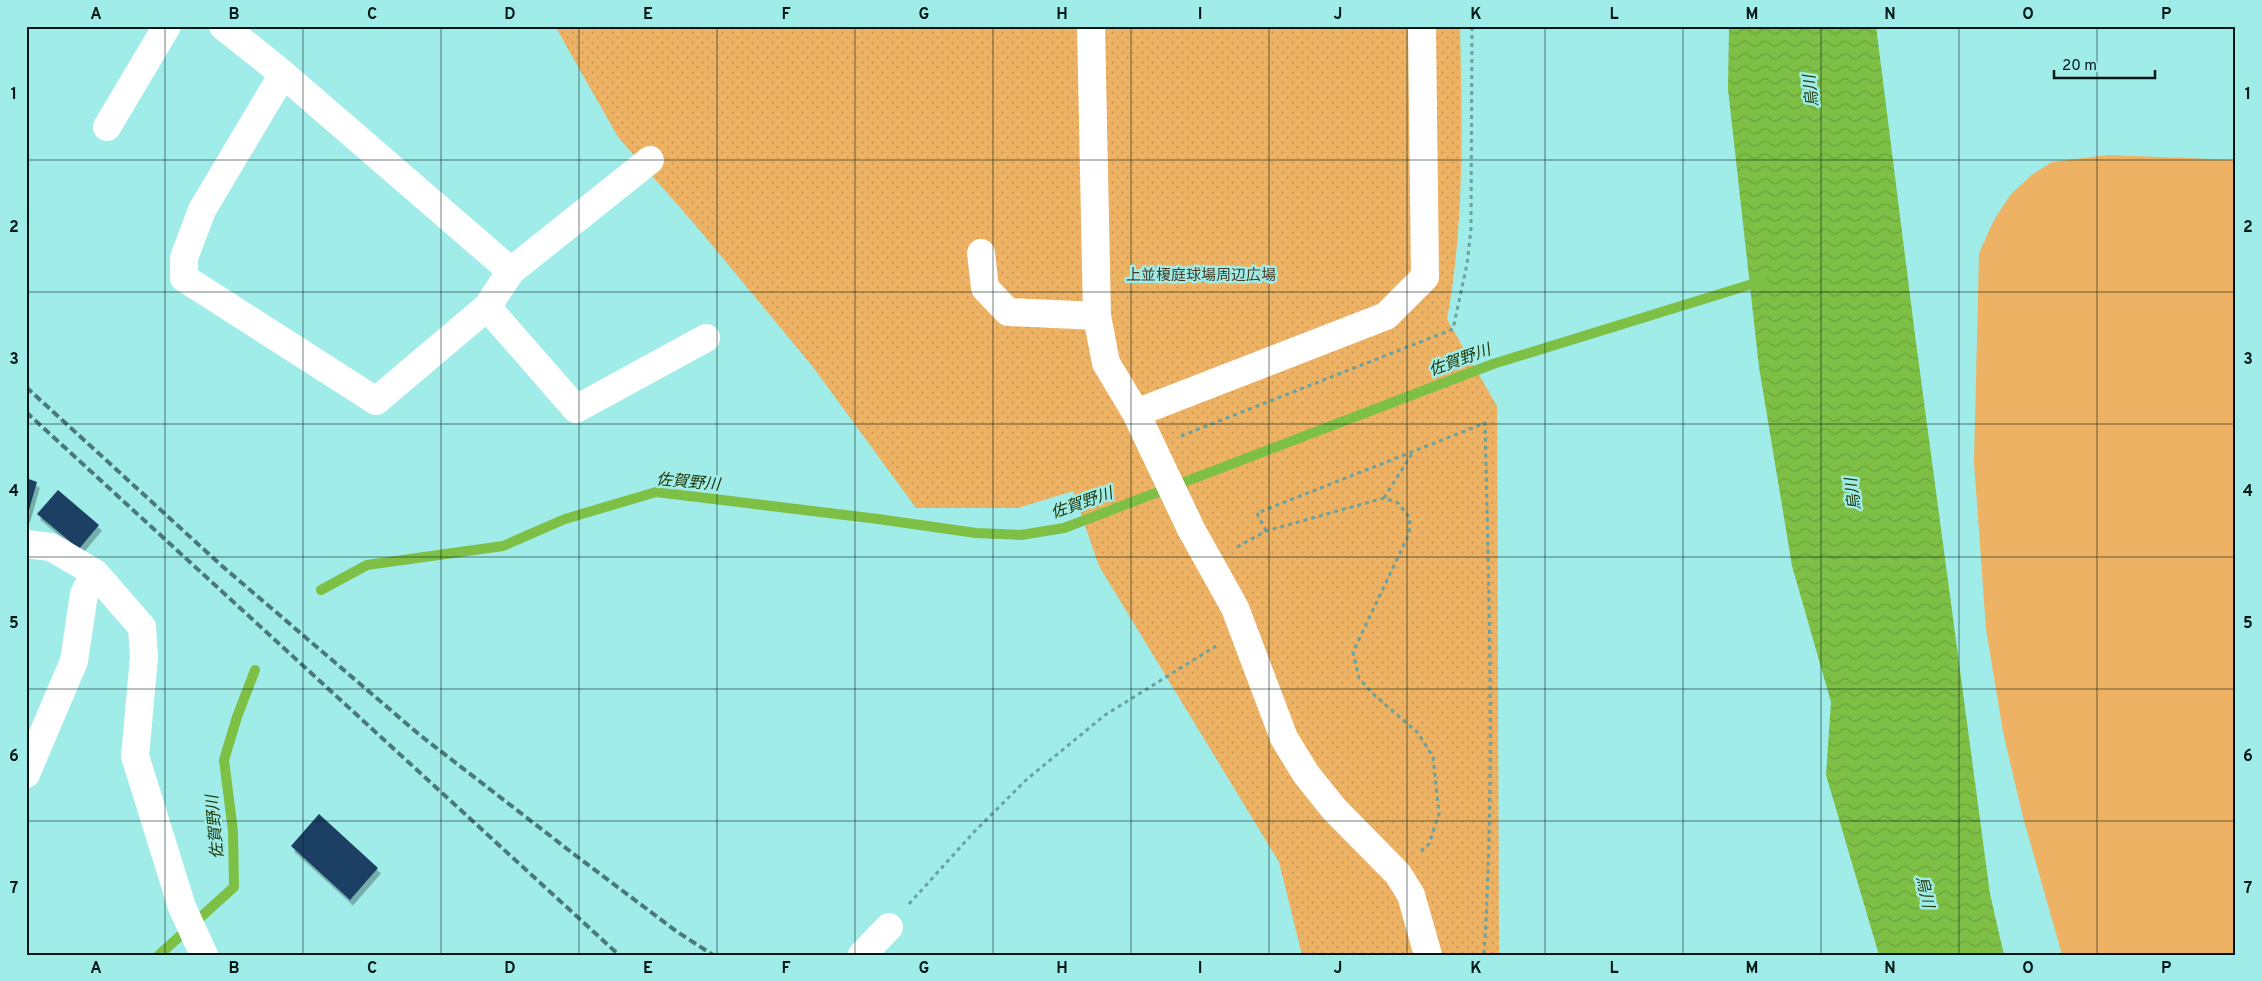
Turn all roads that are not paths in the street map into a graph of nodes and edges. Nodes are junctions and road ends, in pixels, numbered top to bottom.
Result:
1 (167, 26) edge
2 (223, 26) edge
3 (1091, 26) edge
4 (1422, 26) edge
5 (283, 74) junction
6 (107, 128) dead end
7 (650, 160) dead end
8 (981, 253) dead end
9 (511, 271) junction
10 (487, 308) junction
11 (1096, 316) junction
12 (706, 338) dead end
13 (1136, 413) junction
14 (26, 544) edge
15 (95, 573) junction
16 (26, 774) edge
17 (889, 927) road end
18 (204, 955) edge
19 (862, 955) edge
20 (1428, 955) edge

1 - 6 street
2 - 5 street
3 - 11 street
4 - 13 street
5 - 9 street
5 - 10 street
7 - 9 street
8 - 11 street
9 - 10 street
10 - 12 street
11 - 13 street
13 - 20 street
14 - 15 street
15 - 16 street
15 - 18 street
17 - 19 street

